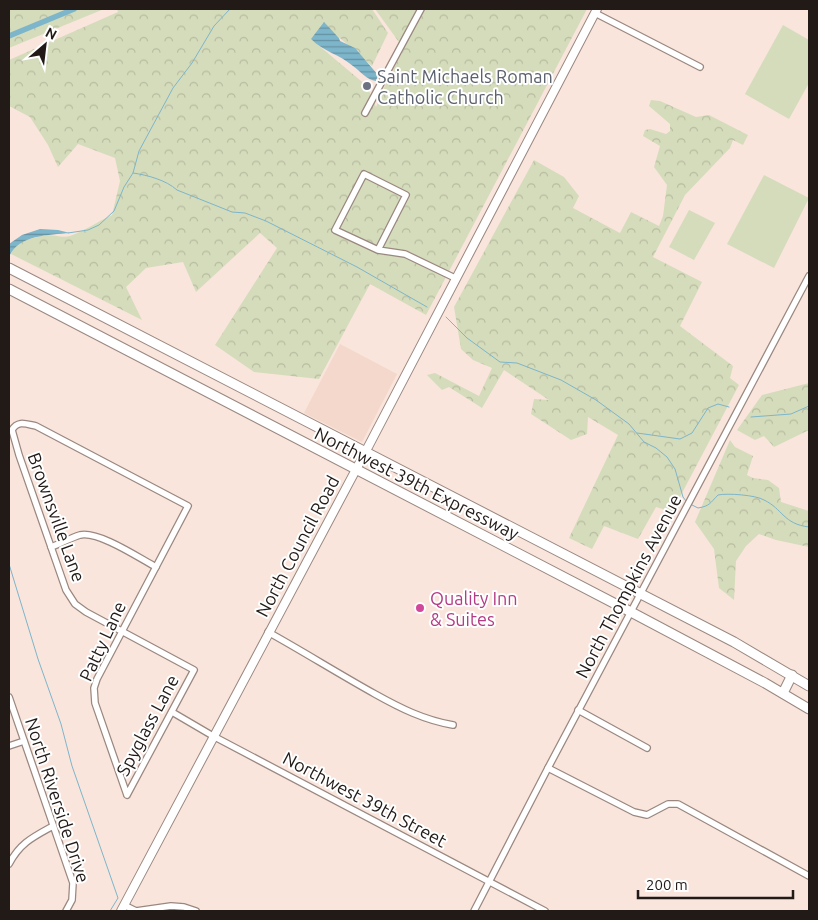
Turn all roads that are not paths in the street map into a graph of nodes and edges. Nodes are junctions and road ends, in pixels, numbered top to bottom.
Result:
1 (421, 9) edge
2 (596, 11) edge
3 (700, 67) dead end
4 (365, 113) dead end
5 (378, 250) junction
6 (9, 268) edge
7 (809, 276) edge
8 (455, 278) junction
9 (9, 289) edge
10 (365, 452) junction
11 (356, 469) junction
12 (188, 506) joint
13 (51, 547) junction
14 (156, 567) junction
15 (641, 594) junction
16 (631, 612) junction
17 (122, 631) junction
18 (268, 632) junction
19 (194, 670) joint
20 (792, 675) junction
21 (809, 686) edge
22 (783, 693) junction
23 (9, 697) edge
24 (809, 709) edge
25 (578, 710) junction
26 (172, 712) junction
27 (453, 726) dead end
28 (213, 736) junction
29 (24, 741) junction
30 (9, 746) edge
31 (647, 748) dead end
32 (548, 768) junction
33 (127, 795) joint
34 (53, 826) junction
35 (9, 864) edge
36 (809, 876) edge
37 (489, 882) junction
38 (123, 908) edge
39 (66, 911) edge
40 (136, 911) edge
41 (196, 911) edge
42 (474, 911) edge
43 (545, 911) edge

1 - 4 street
2 - 3 street
2 - 8 main road, North Council Road
5 - 5 street
5 - 8 street
6 - 10 highway, Northwest 39th Expressway
7 - 15 street, North Thompkins Avenue
8 - 10 main road, North Council Road
9 - 11 highway, Northwest 39th Expressway
10 - 11 main road, North Council Road
10 - 15 highway, Northwest 39th Expressway
11 - 16 highway, Northwest 39th Expressway
11 - 18 main road, North Council Road
12 - 13 street, Brownsville Lane
12 - 14 street, Patty Lane
13 - 14 street
13 - 17 street, Brownsville Lane
14 - 17 street, Patty Lane
15 - 16 street, North Thompkins Avenue
15 - 20 highway, Northwest 39th Expressway
16 - 22 highway, Northwest 39th Expressway
16 - 25 street, North Thompkins Avenue
17 - 19 street, Brownsville Lane
17 - 33 street, Patty Lane
18 - 27 street
18 - 28 main road, North Council Road
19 - 26 street, Spyglass Lane
20 - 21 highway, Northwest 39th Expressway
20 - 22 highway
22 - 24 highway, Northwest 39th Expressway
23 - 29 street, North Riverside Drive
25 - 31 street
25 - 32 street, North Thompkins Avenue
26 - 28 street, Northwest 39th Street
26 - 33 street, Spyglass Lane
28 - 37 street, Northwest 39th Street
28 - 38 main road, North Council Road
29 - 30 street
29 - 34 street, North Riverside Drive
32 - 36 street
32 - 37 street, North Thompkins Avenue
34 - 35 street
34 - 39 street, North Riverside Drive
37 - 42 street, North Thompkins Avenue
37 - 43 street, Northwest 39th Street
38 - 40 street
40 - 41 street

